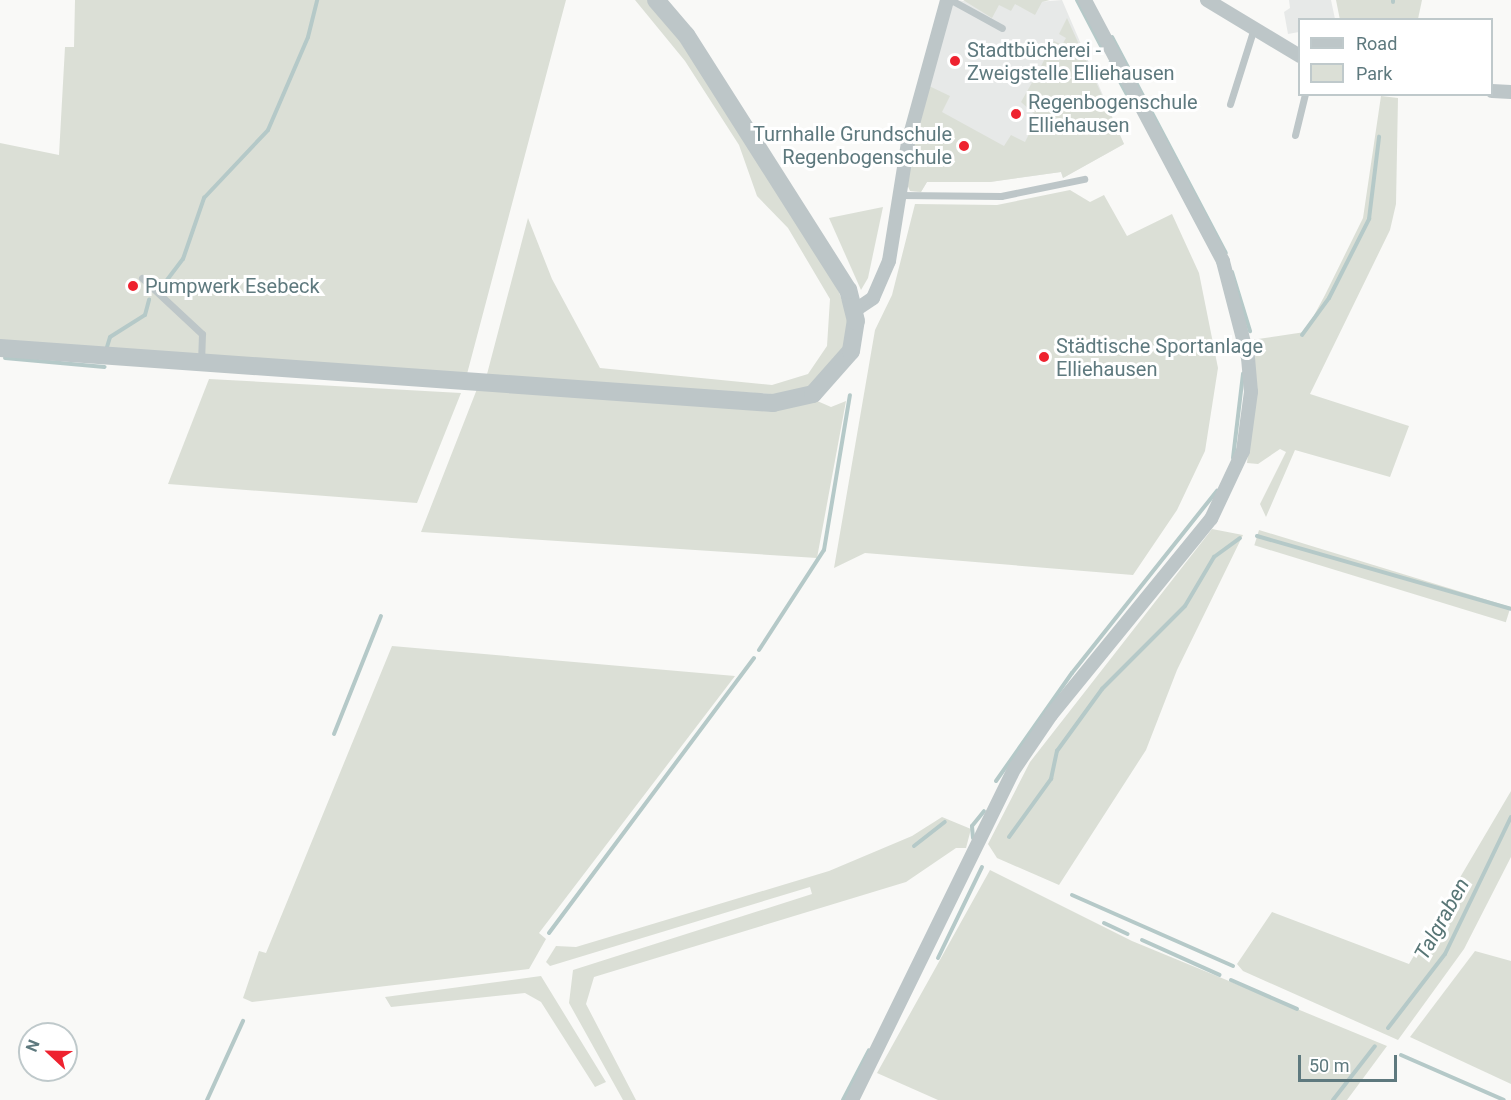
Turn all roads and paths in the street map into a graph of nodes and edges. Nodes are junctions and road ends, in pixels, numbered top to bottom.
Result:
1 (656, 0) edge
2 (949, 0) edge
3 (1085, 0) edge
4 (1207, 0) edge
5 (1002, 28) dead end
6 (1254, 28) junction
7 (1298, 55) edge
8 (1493, 91) edge
9 (1511, 92) edge
10 (1305, 96) edge
11 (1230, 104) dead end
12 (1295, 135) dead end
13 (1084, 179) dead end
14 (899, 195) junction
15 (142, 278) dead end
16 (854, 311) junction
17 (0, 348) edge
18 (201, 365) junction
19 (852, 1100) edge

1 - 16 street
2 - 5 lane
2 - 14 street
3 - 19 street
4 - 6 street
6 - 7 street
6 - 11 lane
8 - 9 street
10 - 12 lane
13 - 14 lane
14 - 16 street
15 - 18 lane
16 - 18 street
17 - 18 street

